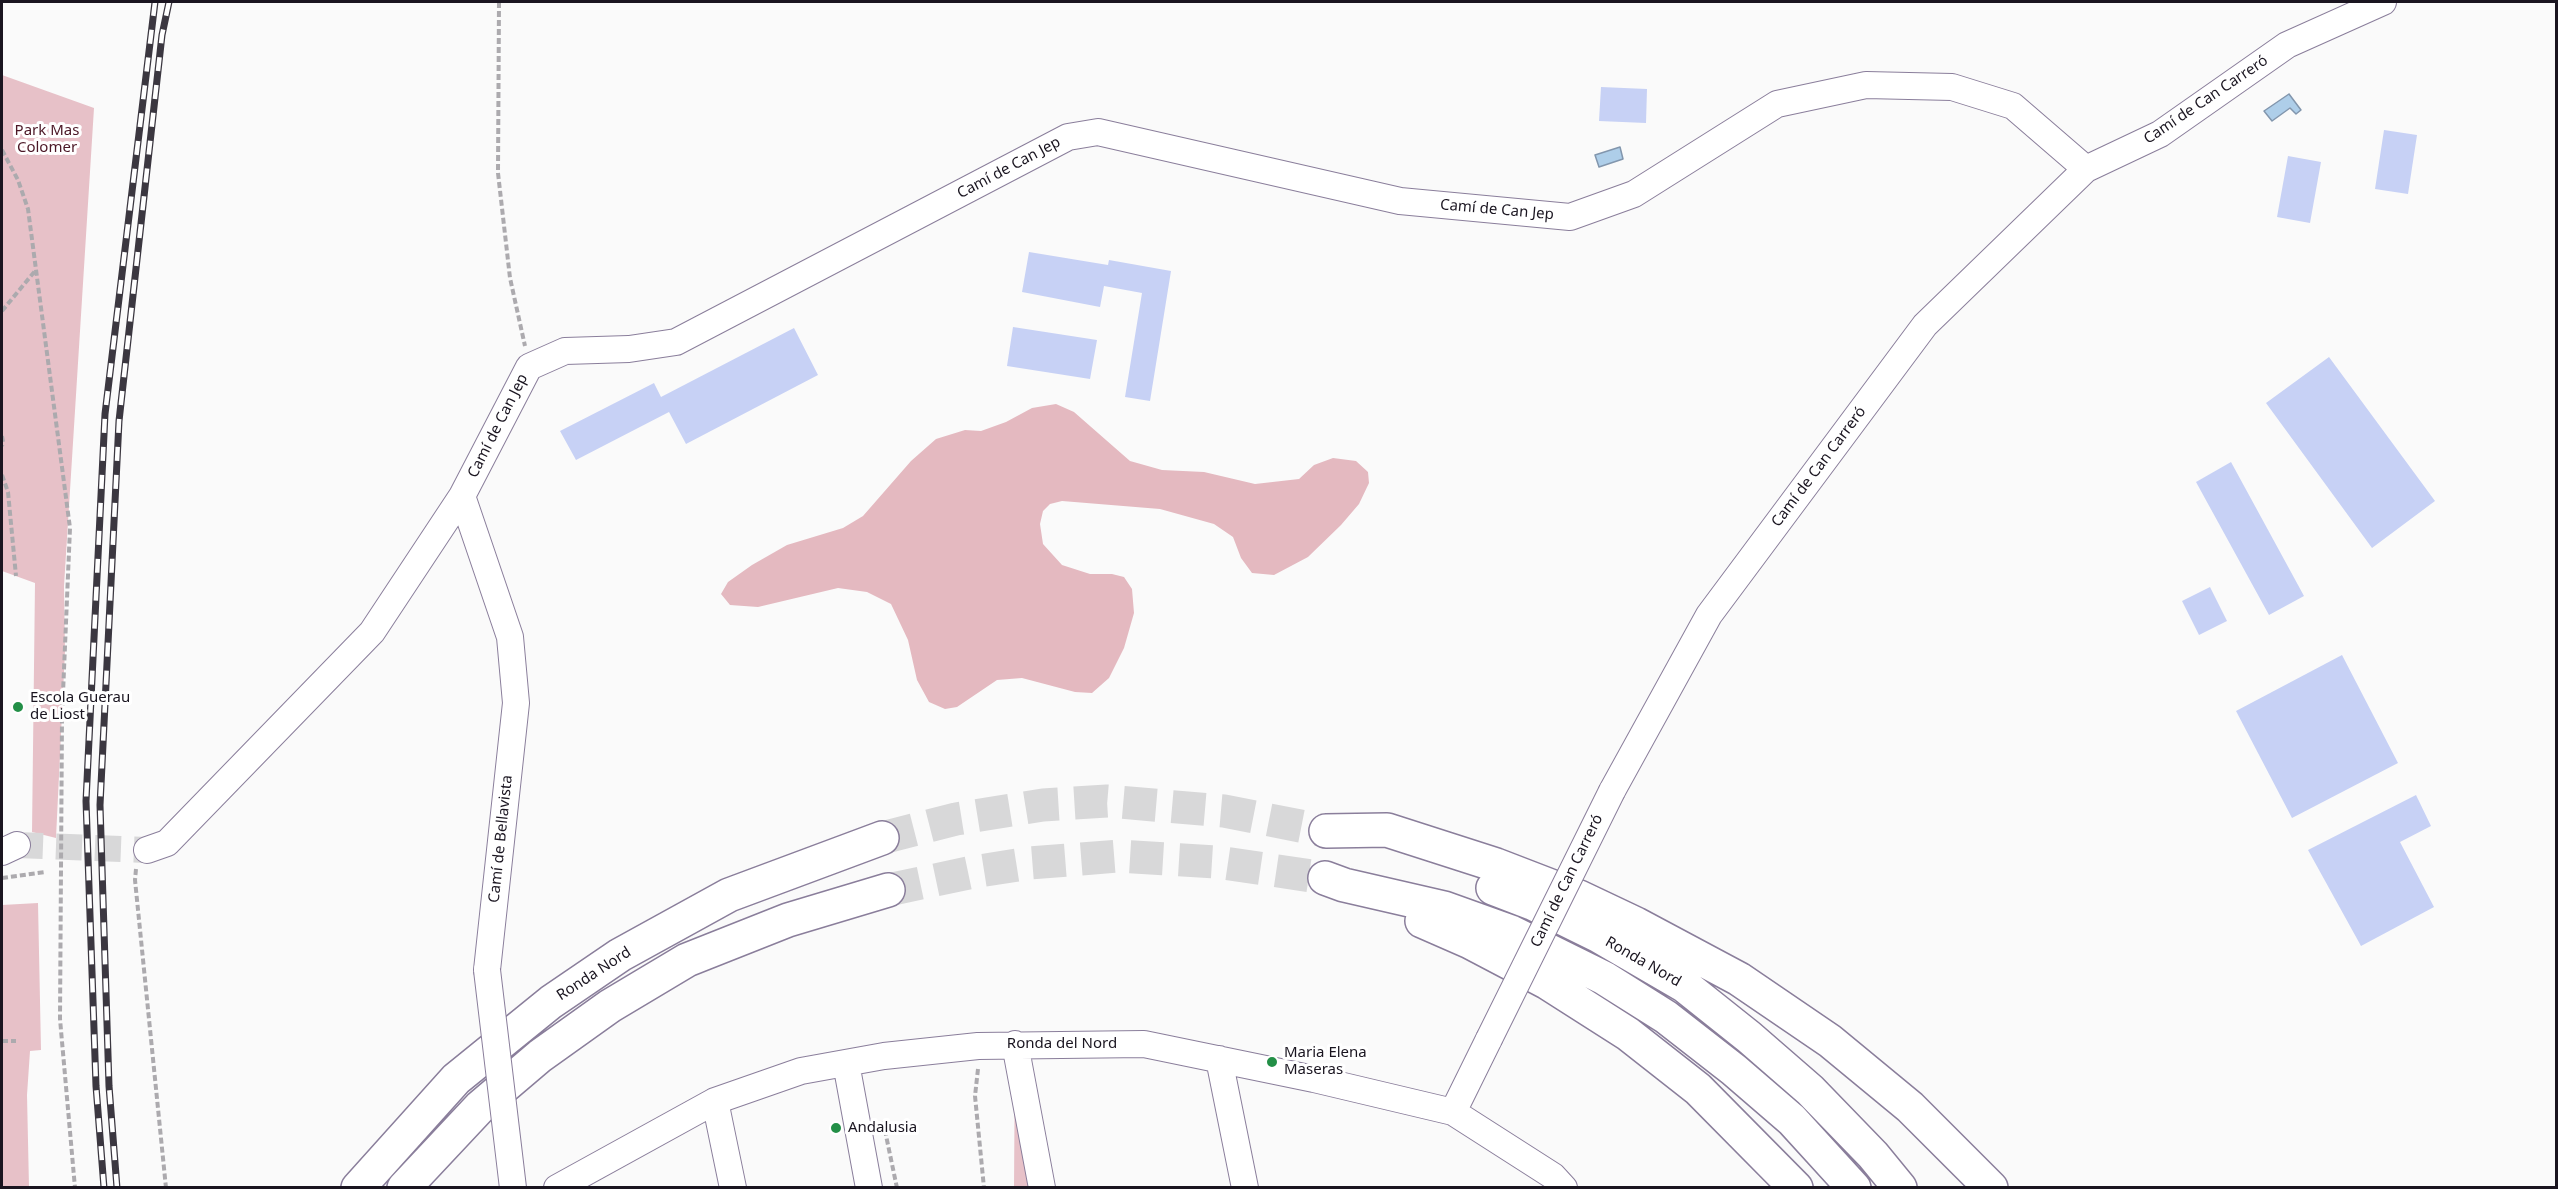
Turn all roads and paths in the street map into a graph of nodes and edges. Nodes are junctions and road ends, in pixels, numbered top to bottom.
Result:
1 (499, 2) edge
2 (2384, 2) edge
3 (2, 150) edge
4 (2086, 169) junction
5 (35, 271) junction
6 (2, 311) edge
7 (529, 367) junction
8 (2, 436) edge
9 (2, 446) edge
10 (2, 475) edge
11 (462, 496) junction
12 (16, 576) dead end
13 (882, 838) tunnel mouth
14 (142, 854) joint
15 (45, 872) dead end
16 (2, 878) edge
17 (888, 890) tunnel mouth
18 (2, 1041) edge
19 (16, 1041) dead end
20 (1015, 1044) junction
21 (1219, 1059) junction
22 (846, 1063) junction
23 (978, 1067) dead end
24 (716, 1101) junction
25 (1453, 1112) junction
26 (882, 1120) dead end
27 (75, 1188) edge
28 (166, 1188) edge
29 (358, 1188) edge
30 (404, 1188) edge
31 (513, 1188) edge
32 (557, 1188) edge
33 (733, 1188) edge
34 (868, 1188) edge
35 (897, 1188) edge
36 (984, 1188) edge
37 (1042, 1188) edge
38 (1245, 1188) edge
39 (1564, 1188) edge
40 (1796, 1188) edge
41 (1854, 1188) edge
42 (1900, 1188) edge
43 (1991, 1188) edge

1 - 7 path
2 - 4 street, Camí de Can Carreró
3 - 5 path
4 - 7 street, Camí de Can Jep
4 - 25 street, Camí de Can Carreró, bridge
5 - 6 path
5 - 27 path
7 - 11 street, Camí de Can Jep
8 - 9 path
10 - 12 path
11 - 14 street, Camí de Can Jep
11 - 31 street, Camí de Bellavista, bridge
13 - 29 highway, Ronda Nord
14 - 28 path
15 - 16 path
17 - 30 highway
18 - 19 path
20 - 21 street, Ronda del Nord
20 - 22 street, Ronda del Nord
20 - 37 street
21 - 25 street, Ronda del Nord
21 - 38 street
22 - 24 street, Ronda del Nord
22 - 34 street
23 - 36 path
24 - 32 street, Ronda del Nord
24 - 33 street
25 - 39 street, Ronda del Nord
26 - 35 path
40 - 41 highway
42 - 43 highway, Ronda Nord

